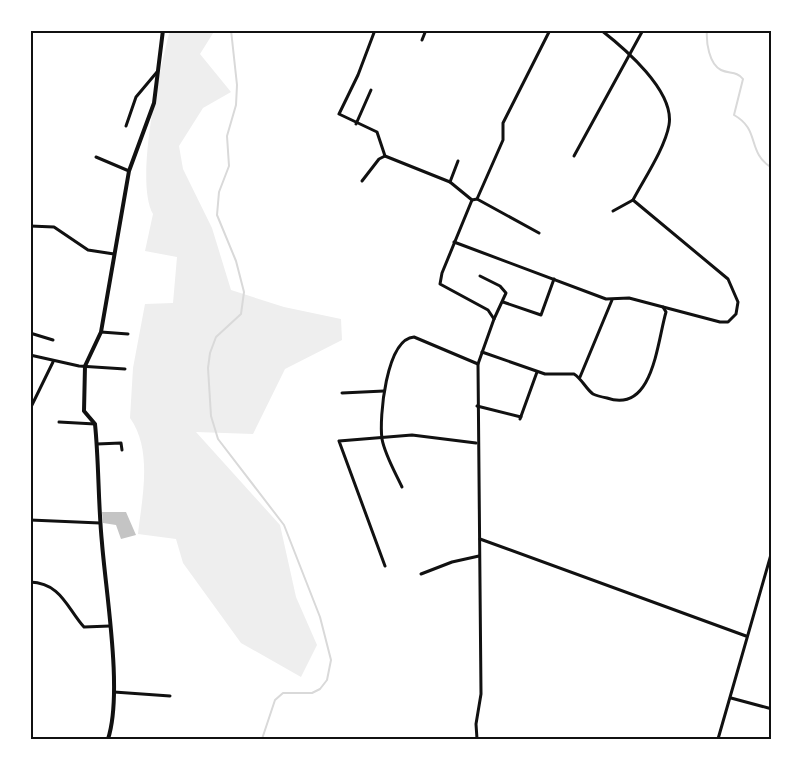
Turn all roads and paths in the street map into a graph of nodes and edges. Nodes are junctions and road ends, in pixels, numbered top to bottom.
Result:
1 (163, 30) edge
2 (375, 30) edge
3 (426, 30) edge
4 (550, 30) edge
5 (601, 30) edge
6 (643, 30) edge
7 (422, 40) dead end
8 (631, 53) junction
9 (157, 72) junction
10 (371, 90) dead end
11 (356, 124) junction
12 (126, 126) dead end
13 (385, 156) junction
14 (574, 156) dead end
15 (96, 158) dead end
16 (458, 161) dead end
17 (129, 171) junction
18 (362, 181) dead end
19 (450, 182) junction
20 (472, 200) junction
21 (477, 200) junction
22 (633, 200) junction
23 (613, 212) dead end
24 (30, 226) edge
25 (539, 232) dead end
26 (454, 242) junction
27 (116, 255) junction
28 (480, 276) dead end
29 (554, 279) junction
30 (612, 300) junction
31 (503, 302) junction
32 (663, 307) junction
33 (494, 319) junction
34 (102, 332) junction
35 (30, 333) edge
36 (128, 334) dead end
37 (53, 340) dead end
38 (482, 352) junction
39 (30, 355) edge
40 (53, 361) junction
41 (478, 364) junction
42 (85, 366) junction
43 (124, 369) dead end
44 (537, 372) junction
45 (580, 378) junction
46 (384, 391) junction
47 (342, 393) dead end
48 (477, 406) junction
49 (30, 409) edge
50 (59, 422) dead end
51 (95, 424) junction
52 (382, 438) junction
53 (476, 443) junction
54 (97, 444) junction
55 (122, 450) dead end
56 (402, 487) dead end
57 (30, 520) edge
58 (101, 523) junction
59 (480, 539) junction
60 (772, 551) edge
61 (479, 555) junction
62 (385, 566) dead end
63 (421, 574) dead end
64 (30, 582) edge
65 (110, 626) junction
66 (746, 636) junction
67 (113, 692) junction
68 (170, 696) dead end
69 (731, 699) junction
70 (772, 709) edge
71 (108, 739) edge
72 (477, 739) edge
73 (718, 739) edge

1 - 9 main road
2 - 11 street
3 - 7 street
4 - 21 street
5 - 8 street
6 - 8 street
8 - 14 street
8 - 22 street
9 - 12 street
9 - 17 main road
10 - 11 street
11 - 13 street
13 - 18 street
13 - 19 street
15 - 17 street
16 - 19 street
17 - 27 main road
19 - 20 street
20 - 21 street
20 - 26 street
21 - 25 street
22 - 23 street
22 - 32 street
24 - 27 street
26 - 29 street
26 - 33 street
27 - 34 main road
28 - 31 street
29 - 30 street
29 - 31 street
30 - 32 street
30 - 45 street
31 - 33 street
32 - 45 street
33 - 38 street
34 - 36 street
34 - 42 main road
35 - 37 street
38 - 41 street
38 - 44 street
39 - 40 street
40 - 42 street
40 - 49 street
41 - 46 street
41 - 48 street
42 - 43 street
42 - 51 main road
44 - 45 street
44 - 48 street
46 - 47 street
46 - 52 street
48 - 53 street
50 - 51 street
51 - 54 main road
52 - 53 street
52 - 56 street
52 - 62 street
53 - 59 street
54 - 55 street
54 - 58 main road
57 - 58 street
58 - 65 main road
59 - 61 street
59 - 66 street
60 - 66 street
61 - 63 street
61 - 72 street
64 - 65 street
65 - 67 main road
66 - 69 street
67 - 68 street
67 - 71 main road
69 - 70 street
69 - 73 street

